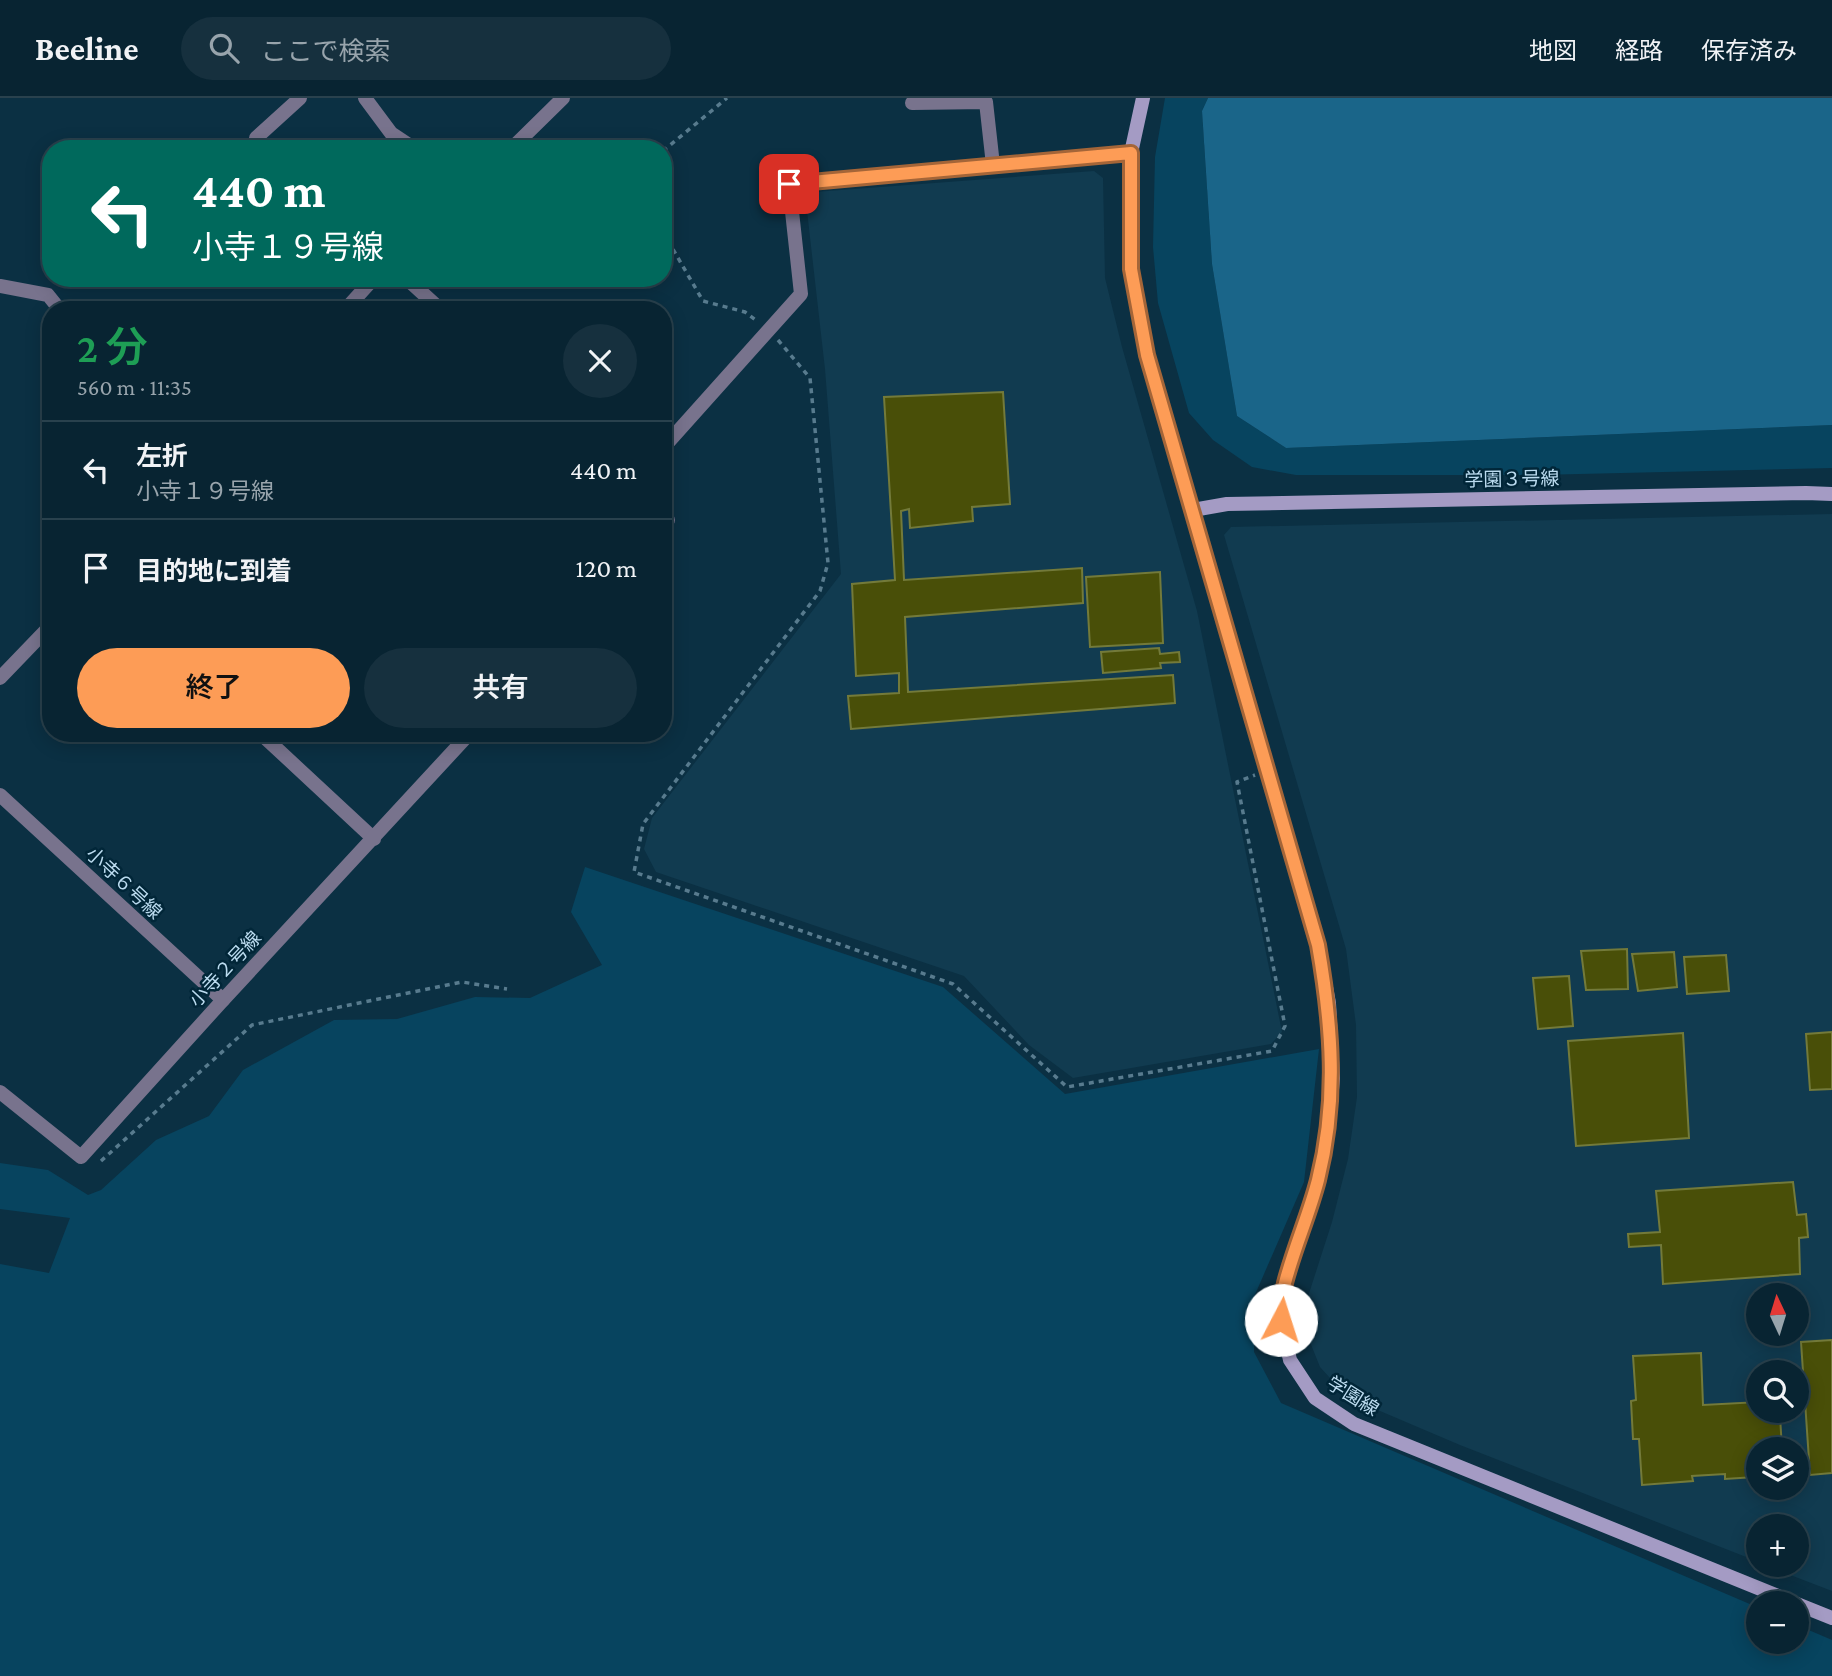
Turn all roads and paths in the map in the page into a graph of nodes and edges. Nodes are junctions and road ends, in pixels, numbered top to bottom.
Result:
1 (300, 98) edge
2 (365, 98) edge
3 (563, 98) edge
4 (727, 98) edge
5 (1143, 98) edge
6 (912, 103) dead end
7 (258, 140) edge
8 (402, 140) edge
9 (520, 140) edge
10 (672, 144) edge
11 (1131, 153) junction
12 (993, 165) junction
13 (672, 247) edge
14 (0, 286) edge
15 (366, 287) edge
16 (416, 287) edge
17 (53, 301) edge
18 (353, 301) edge
19 (430, 301) edge
20 (770, 331) junction
21 (672, 438) edge
22 (1832, 494) edge
23 (1193, 510) junction
24 (42, 634) edge
25 (0, 678) edge
26 (270, 742) edge
27 (462, 742) edge
28 (1268, 770) junction
29 (0, 795) edge
30 (374, 839) junction
31 (507, 989) dead end
32 (222, 1000) junction
33 (0, 1092) edge
34 (81, 1157) junction
35 (1766, 1591) edge
36 (1809, 1608) edge
37 (1832, 1618) edge

1 - 7 street
2 - 8 street
3 - 9 street
4 - 10 path
5 - 11 street, 学園線
6 - 12 street
11 - 12 street
11 - 23 street, 学園線
12 - 20 street
13 - 20 path
14 - 17 street
15 - 18 street
16 - 19 street
20 - 21 street
20 - 28 path
22 - 23 street, 学園３号線
23 - 28 street, 学園線
24 - 25 street
26 - 30 street
27 - 30 street, 小寺２号線
28 - 35 street, 学園線
29 - 32 street, 小寺６号線
30 - 32 street, 小寺２号線
31 - 34 path
32 - 34 street, 小寺２号線
33 - 34 street
36 - 37 street, 学園線

